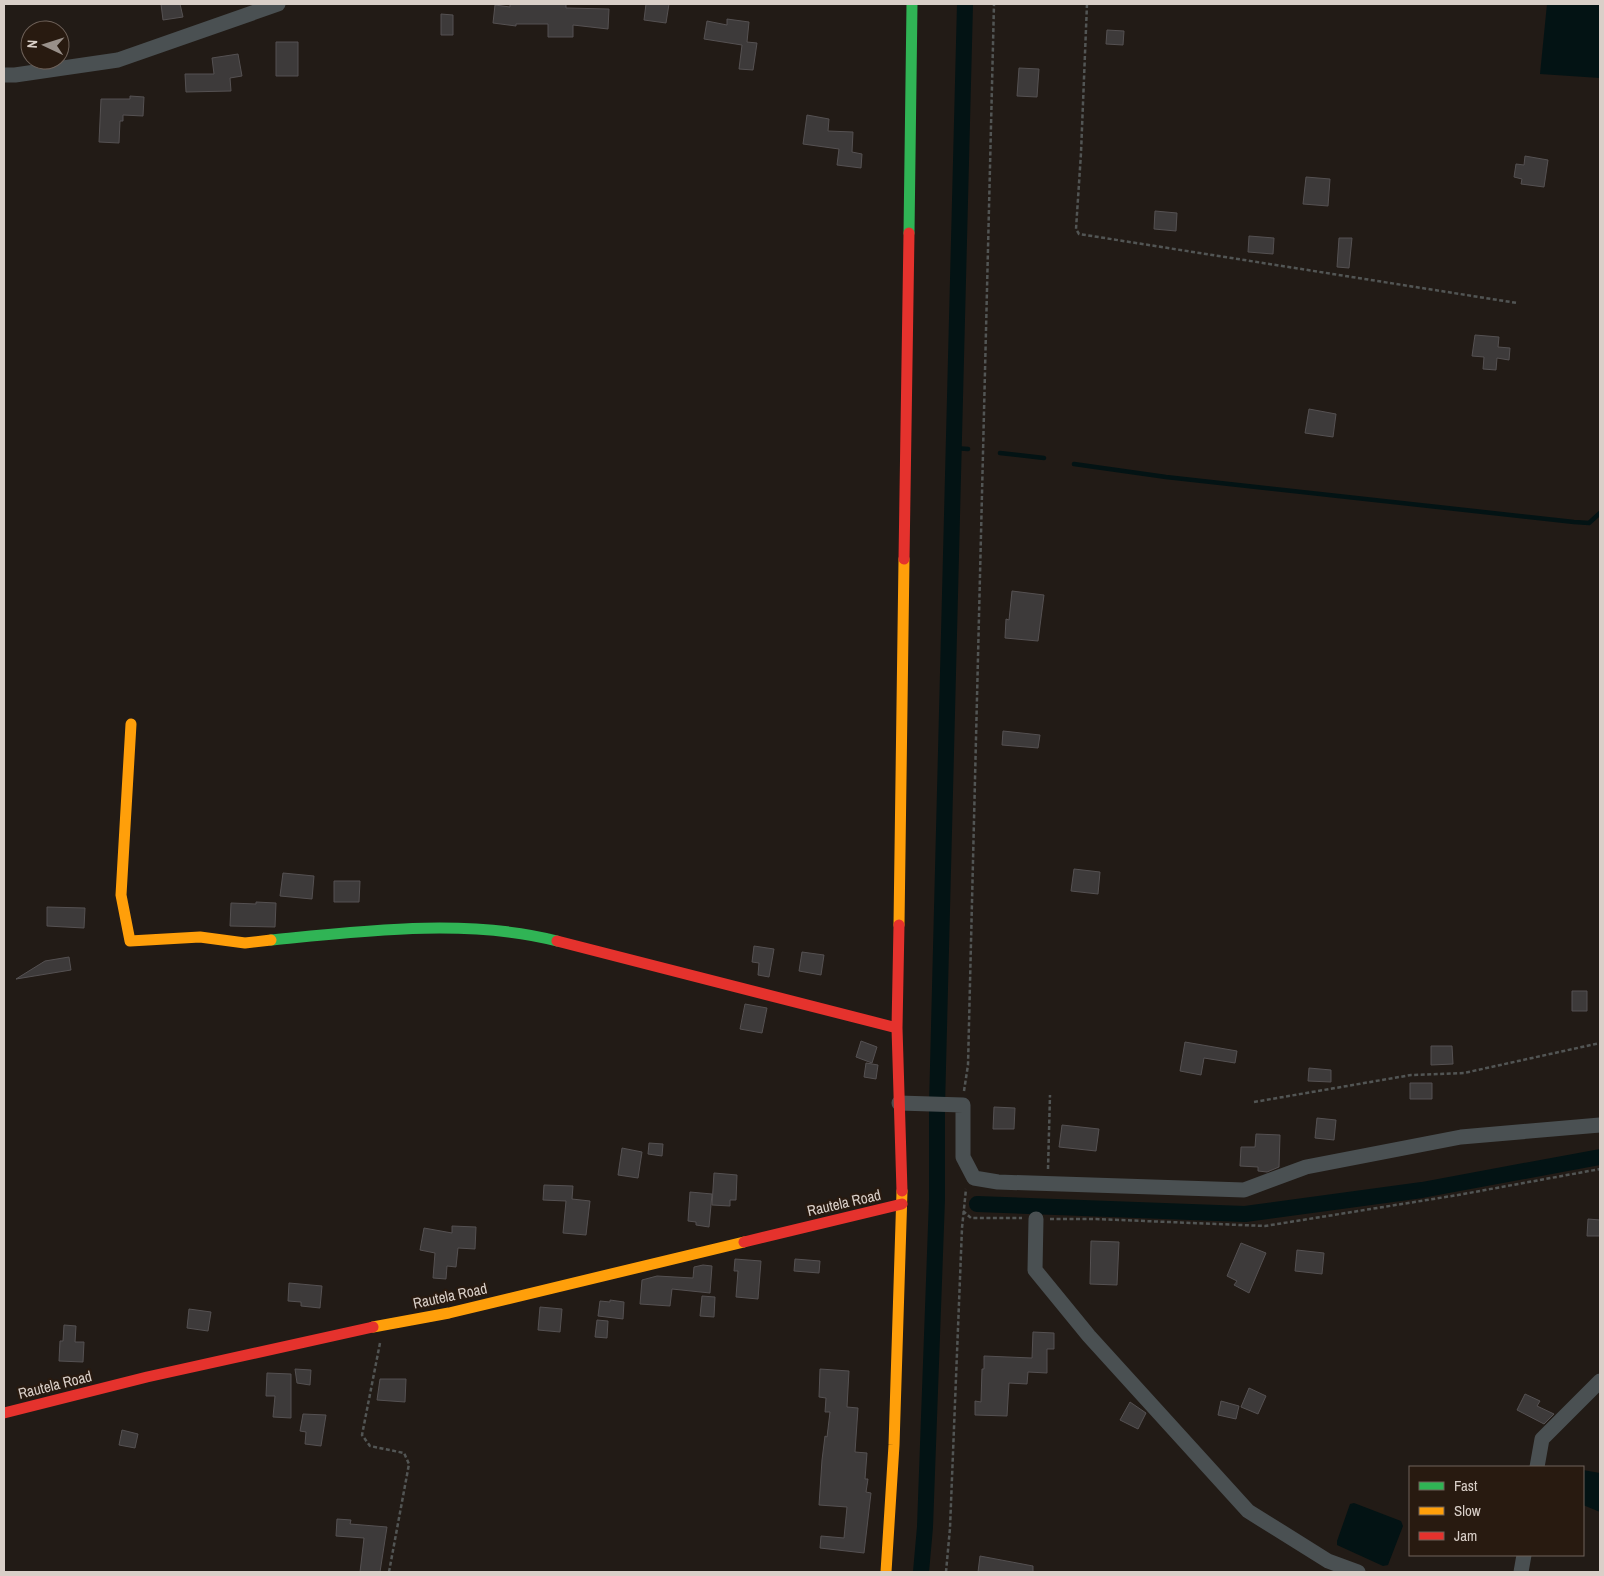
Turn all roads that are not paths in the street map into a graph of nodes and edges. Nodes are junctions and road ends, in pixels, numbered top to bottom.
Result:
1 (278, 4) edge
2 (912, 4) edge
3 (4, 75) edge
4 (131, 724) dead end
5 (897, 1028) junction
6 (905, 1103) junction
7 (1600, 1125) edge
8 (902, 1204) junction
9 (1036, 1218) road end
10 (1600, 1381) edge
11 (4, 1413) edge
12 (1537, 1466) edge
13 (1524, 1556) edge
14 (886, 1572) edge
15 (1358, 1572) edge
16 (1521, 1572) edge

1 - 3 street
2 - 5 street
4 - 5 street
5 - 6 street
6 - 7 street
6 - 8 street
8 - 11 street, Rautela Road
8 - 14 street
9 - 15 street
10 - 12 street
13 - 16 street

